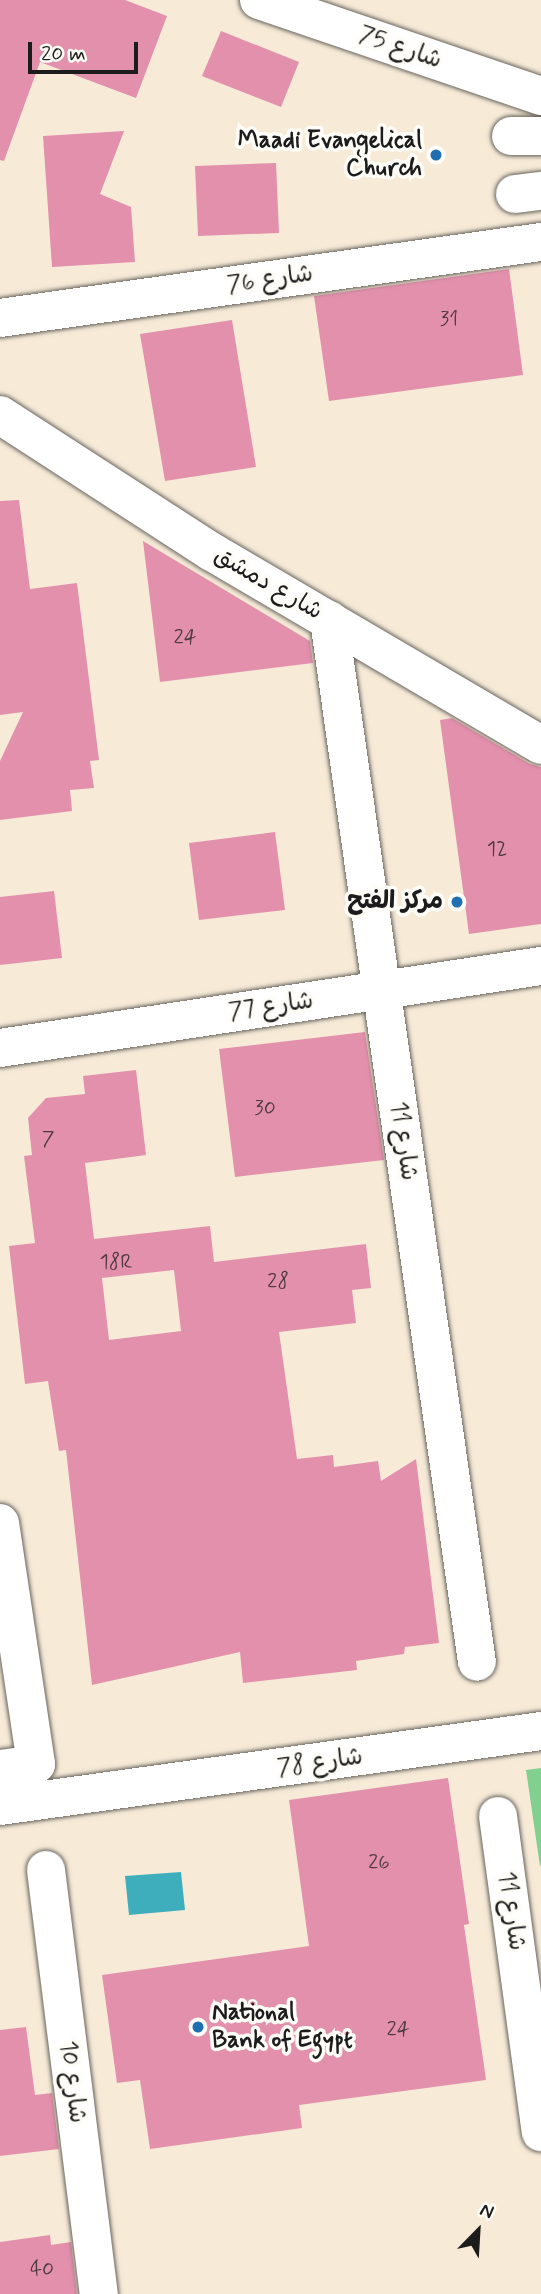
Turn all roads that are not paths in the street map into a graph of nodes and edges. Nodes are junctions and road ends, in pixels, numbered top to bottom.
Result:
1 (259, 0) edge
2 (541, 96) edge
3 (541, 242) edge
4 (0, 318) edge
5 (0, 415) edge
6 (330, 620) junction
7 (541, 744) edge
8 (541, 966) edge
9 (382, 991) junction
10 (0, 1048) edge
11 (0, 1523) edge
12 (477, 1662) dead end
13 (541, 1731) edge
14 (18, 1767) edge
15 (0, 1806) edge
16 (498, 1816) dead end
17 (46, 1870) dead end
18 (541, 2132) edge
19 (99, 2294) edge

1 - 2 street, شارع 75
3 - 4 street, شارع 76
5 - 6 street, شارع دمشق
6 - 7 street, شارع دمشق
6 - 9 street, شارع 11
8 - 9 street, شارع 77
9 - 10 street, شارع 77
9 - 12 street, شارع 11
11 - 14 street
13 - 15 street, شارع 78
16 - 18 street, شارع 11
17 - 19 street, شارع 10

